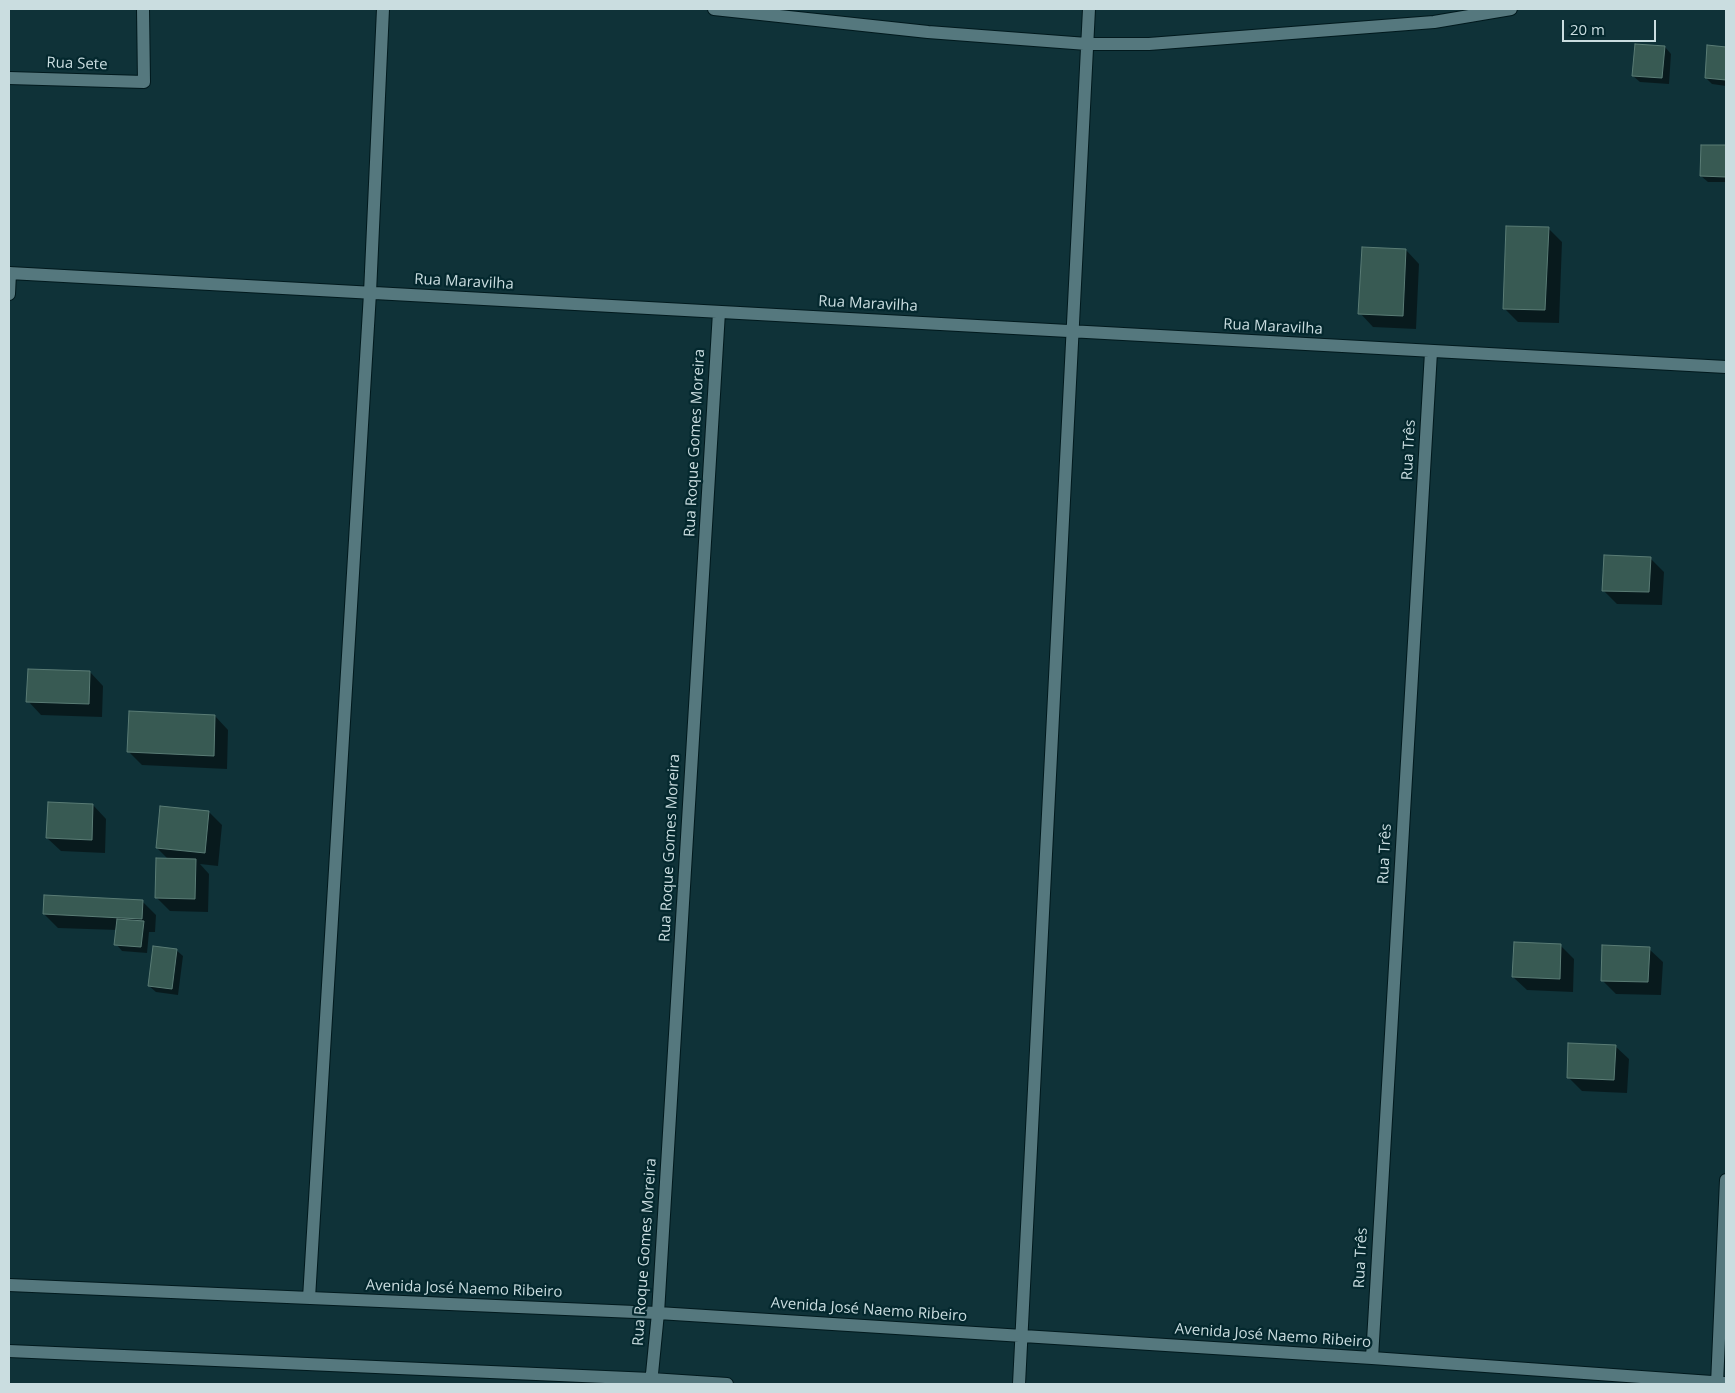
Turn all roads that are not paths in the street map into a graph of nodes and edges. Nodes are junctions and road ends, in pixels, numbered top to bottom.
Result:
1 (143, 9) edge
2 (383, 9) edge
3 (714, 9) edge
4 (1089, 9) edge
5 (1511, 9) edge
6 (1087, 44) junction
7 (9, 78) edge
8 (9, 273) edge
9 (370, 293) junction
10 (9, 294) edge
11 (719, 312) junction
12 (1073, 332) junction
13 (1431, 352) junction
14 (1726, 367) edge
15 (1726, 1180) edge
16 (9, 1285) edge
17 (310, 1298) junction
18 (658, 1313) junction
19 (1022, 1337) junction
20 (9, 1351) edge
21 (1372, 1358) junction
22 (651, 1382) edge
23 (726, 1384) edge
24 (1019, 1384) edge
25 (1720, 1384) edge

1 - 7 street, Rua Sete
2 - 9 street
3 - 6 street
4 - 6 street
5 - 6 street
6 - 12 street
8 - 9 street, Rua Maravilha
8 - 10 street
9 - 11 street, Rua Maravilha
9 - 17 street
11 - 12 street, Rua Maravilha
11 - 18 street, Rua Roque Gomes Moreira
12 - 13 street, Rua Maravilha
12 - 19 street
13 - 14 street, Rua Maravilha
13 - 21 street, Rua Três
15 - 25 street
16 - 17 street, Avenida José Naemo Ribeiro
17 - 18 street, Avenida José Naemo Ribeiro
18 - 19 street, Avenida José Naemo Ribeiro
18 - 22 street, Rua Roque Gomes Moreira
19 - 21 street, Avenida José Naemo Ribeiro
19 - 24 street
20 - 22 street
21 - 25 street, Avenida José Naemo Ribeiro
22 - 23 street

